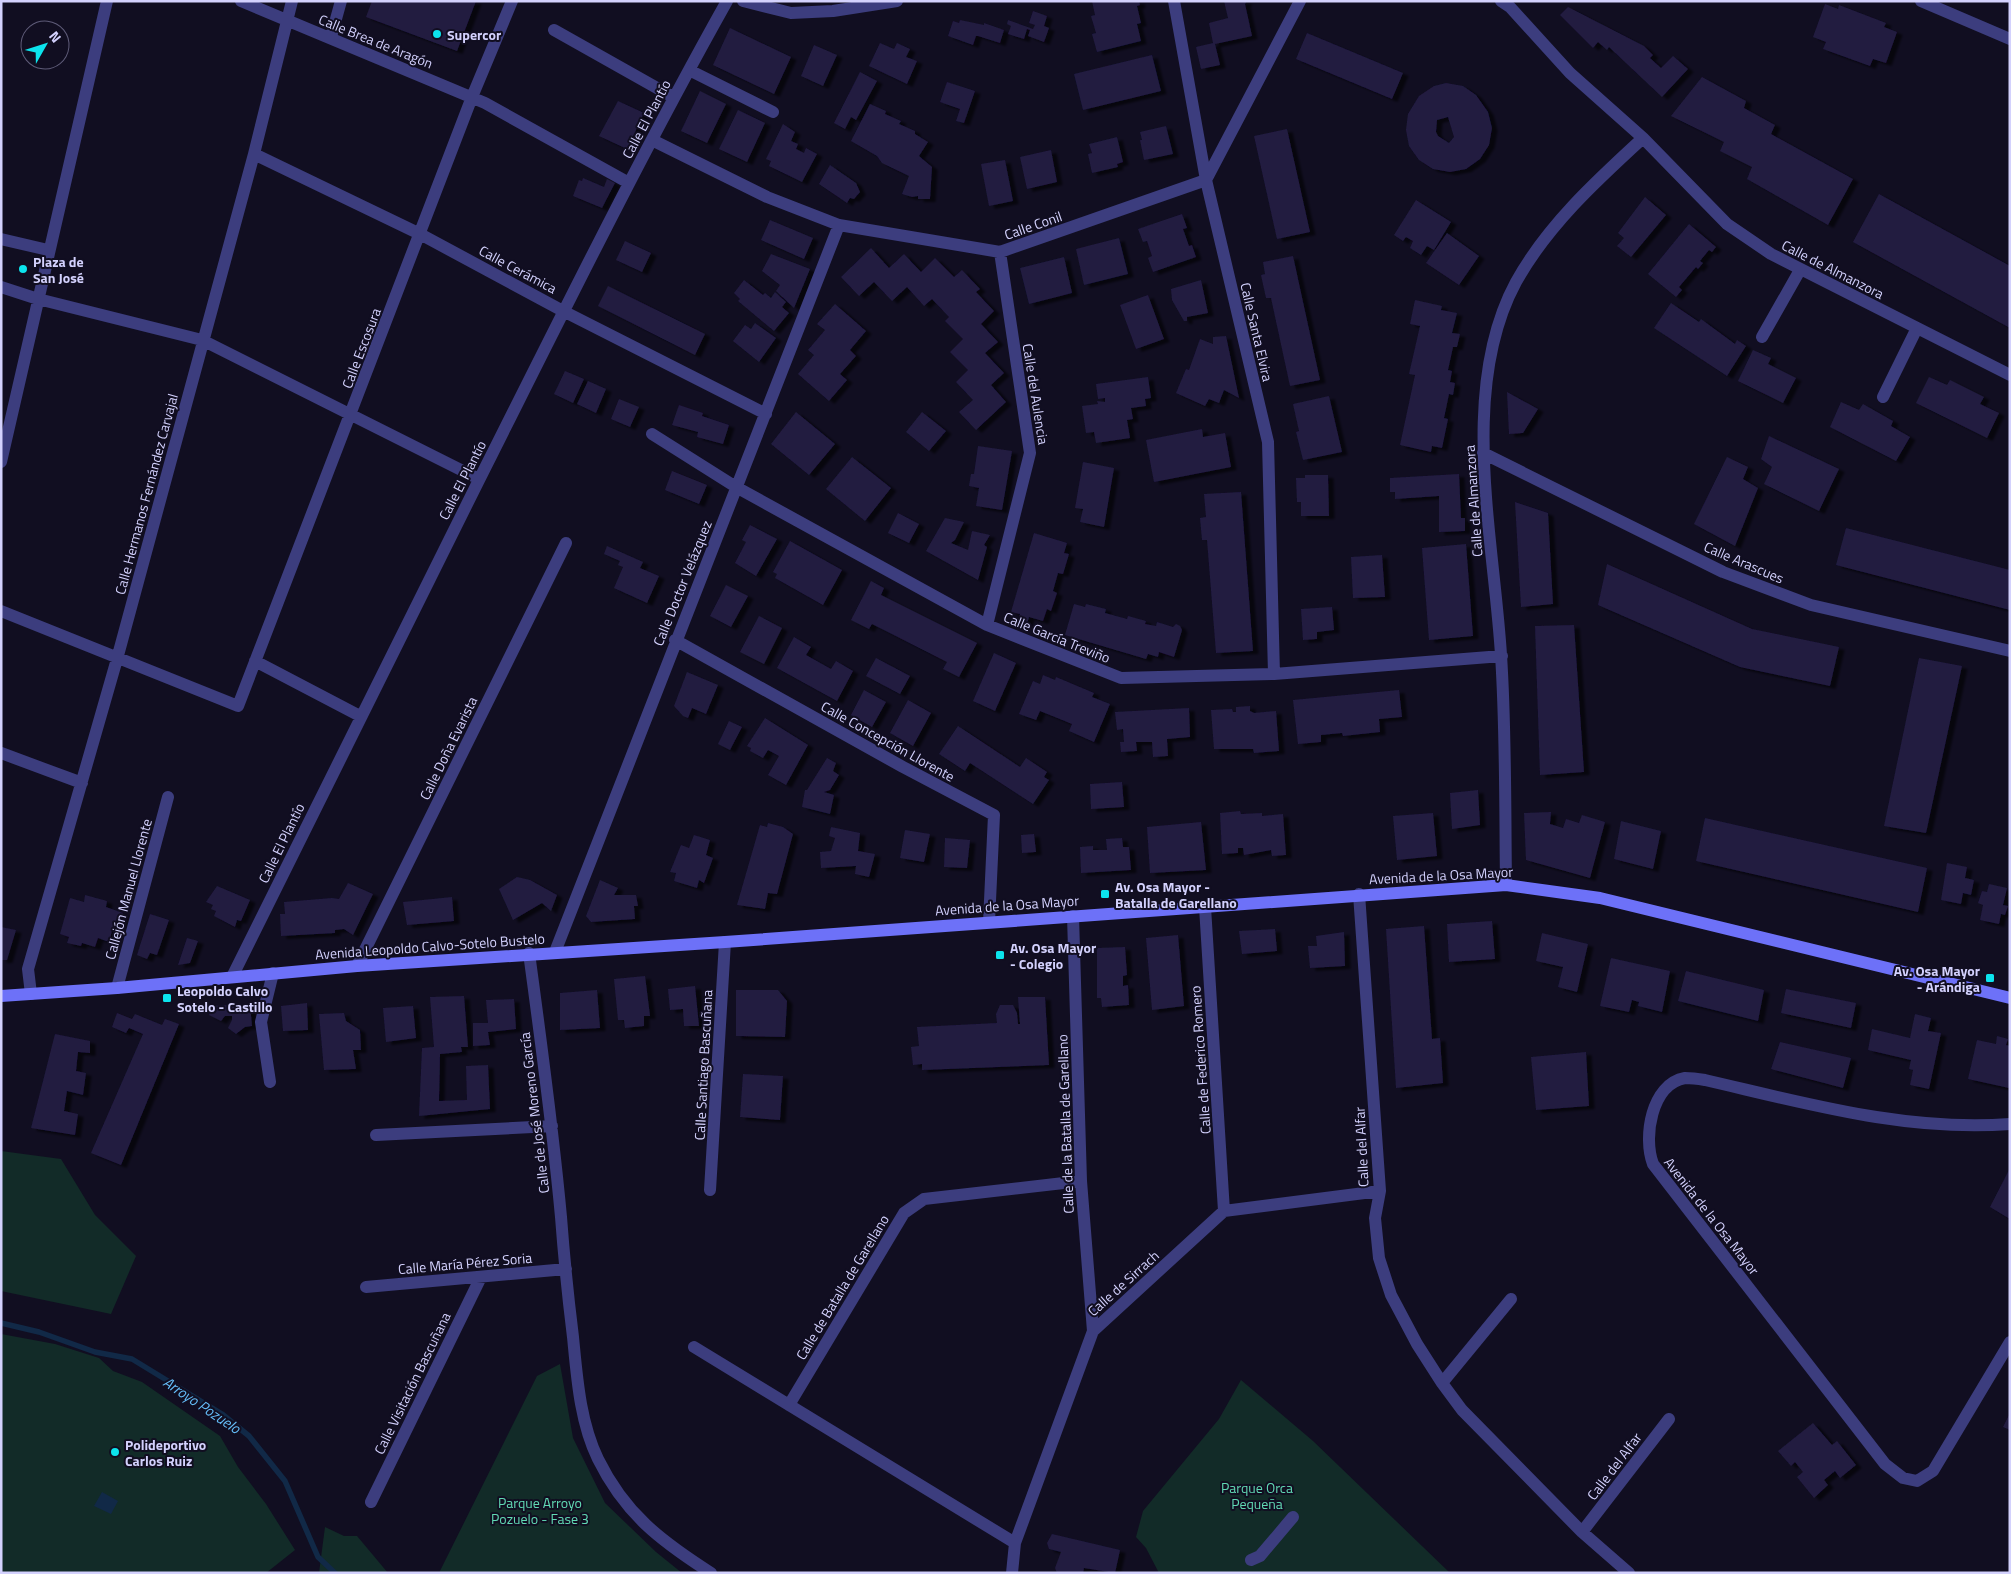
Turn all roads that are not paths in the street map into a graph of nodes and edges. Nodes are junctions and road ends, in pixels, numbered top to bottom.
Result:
1 (107, 1) edge
2 (241, 1) edge
3 (292, 1) edge
4 (341, 1) edge
5 (512, 1) edge
6 (727, 1) edge
7 (743, 1) edge
8 (897, 1) edge
9 (1174, 1) edge
10 (1300, 1) edge
11 (1502, 1) edge
12 (1921, 1) edge
13 (1951, 7) edge
14 (286, 22) junction
15 (554, 30) dead end
16 (330, 37) junction
17 (2010, 39) edge
18 (689, 70) junction
19 (673, 97) junction
20 (472, 98) junction
21 (773, 112) dead end
22 (1643, 138) junction
23 (652, 140) junction
24 (254, 154) junction
25 (1206, 180) junction
26 (629, 183) junction
27 (838, 225) junction
28 (420, 234) junction
29 (1, 239) edge
30 (48, 250) junction
31 (1000, 252) junction
32 (1800, 270) junction
33 (1, 287) edge
34 (38, 299) junction
35 (563, 311) junction
36 (1917, 328) junction
37 (1762, 337) dead end
38 (202, 340) junction
39 (2010, 375) edge
40 (1883, 397) dead end
41 (352, 414) junction
42 (766, 414) junction
43 (652, 434) dead end
44 (1483, 453) junction
45 (1, 462) edge
46 (479, 479) junction
47 (736, 487) junction
48 (566, 543) dead end
49 (1, 611) edge
50 (987, 625) junction
51 (675, 640) junction
52 (2010, 651) edge
53 (1502, 656) junction
54 (117, 659) junction
55 (255, 661) junction
56 (1274, 674) junction
57 (360, 716) junction
58 (1, 753) edge
59 (82, 782) junction
60 (168, 797) dead end
61 (1506, 885) junction
62 (1359, 894) junction
63 (1205, 907) junction
64 (1073, 916) junction
65 (988, 922) junction
66 (862, 931) joint
67 (725, 942) junction
68 (555, 952) junction
69 (529, 954) junction
70 (357, 966) junction
71 (273, 973) junction
72 (232, 977) junction
73 (117, 988) junction
74 (31, 994) junction
75 (1, 996) edge
76 (2010, 998) edge
77 (270, 1082) dead end
78 (2010, 1124) edge
79 (552, 1126) junction
80 (376, 1135) dead end
81 (1081, 1182) junction
82 (710, 1190) dead end
83 (1380, 1191) junction
84 (1224, 1211) junction
85 (566, 1269) junction
86 (481, 1277) junction
87 (366, 1287) dead end
88 (1511, 1299) dead end
89 (1093, 1331) junction
90 (2010, 1342) edge
91 (694, 1347) dead end
92 (1442, 1383) junction
93 (789, 1405) junction
94 (1669, 1419) dead end
95 (371, 1502) dead end
96 (1293, 1517) dead end
97 (1582, 1532) junction
98 (1015, 1543) junction
99 (1251, 1560) dead end
100 (711, 1573) edge
101 (1012, 1573) edge
102 (1629, 1573) edge

1 - 30 street
2 - 14 street, Calle Brea de Aragón
3 - 14 street, Calle Hermanos Fernández Carvajal
4 - 16 street
5 - 20 street, Calle Escosura
6 - 18 street, Calle El Plantío
7 - 8 street
9 - 25 street, Calle Santa Elvira
10 - 25 street
11 - 22 street, Calle de Almanzora
12 - 13 street
13 - 17 street
14 - 16 street, Calle Brea de Aragón
14 - 24 street, Calle Hermanos Fernández Carvajal
15 - 19 street
16 - 20 street, Calle Brea de Aragón
18 - 19 street, Calle El Plantío
18 - 21 street
19 - 23 street, Calle El Plantío
20 - 26 street, Calle Brea de Aragón
20 - 28 street, Calle Escosura
22 - 32 street, Calle de Almanzora
22 - 44 street, Calle de Almanzora
23 - 26 street, Calle El Plantío
23 - 27 street, Calle Conil
24 - 28 street, Calle Cerámica
24 - 38 street, Calle Hermanos Fernández Carvajal
25 - 31 street, Calle Conil
25 - 56 street, Calle Santa Elvira
26 - 35 street, Calle El Plantío
27 - 31 street, Calle Conil
27 - 42 street, Calle Doctor Velázquez
28 - 35 street, Calle Cerámica
28 - 41 street, Calle Escosura
29 - 30 street
30 - 34 street
31 - 50 street, Calle del Aulencia
32 - 36 street, Calle de Almanzora
32 - 37 street
33 - 34 street
34 - 38 street
34 - 45 street
35 - 42 street, Calle Cerámica
35 - 46 street, Calle El Plantío
36 - 39 street, Calle de Almanzora
36 - 40 street
38 - 41 street
38 - 54 street, Calle Hermanos Fernández Carvajal
41 - 46 street
41 - 55 street, Calle Escosura
42 - 47 street, Calle Doctor Velázquez
43 - 47 street, Calle García Treviño
44 - 52 street, Calle Arascues
44 - 53 street, Calle de Almanzora
46 - 57 street, Calle El Plantío
47 - 50 street, Calle García Treviño
47 - 51 street, Calle Doctor Velázquez
48 - 70 street, Calle Doña Evarista
49 - 54 street
50 - 56 street, Calle García Treviño
51 - 65 street, Calle Concepción Llorente
51 - 68 street, Calle Doctor Velázquez
53 - 56 street, Calle García Treviño
53 - 61 street, Calle de Almanzora
54 - 55 street, Calle Escosura
54 - 59 street, Calle Hermanos Fernández Carvajal
55 - 57 street
57 - 72 street, Calle El Plantío
58 - 59 street
59 - 74 street, Calle Hermanos Fernández Carvajal
60 - 73 street, Callejón Manuel Llorente
61 - 62 main road, Avenida de la Osa Mayor
61 - 76 main road, Avenida de la Osa Mayor
62 - 63 main road, Avenida de la Osa Mayor
62 - 83 street, Calle del Alfar
63 - 64 main road, Avenida de la Osa Mayor
63 - 84 street, Calle de Federico Romero
64 - 65 main road, Avenida de la Osa Mayor
64 - 81 street, Calle de la Batalla de Garellano
65 - 66 main road, Avenida de la Osa Mayor
66 - 67 main road, Avenida Leopoldo Calvo-Sotelo Bustelo
67 - 68 main road, Avenida Leopoldo Calvo-Sotelo Bustelo
67 - 82 street, Calle Santiago Bascuñana
68 - 69 main road, Avenida Leopoldo Calvo-Sotelo Bustelo
69 - 70 main road, Avenida Leopoldo Calvo-Sotelo Bustelo
69 - 79 street, Calle de José Moreno García
70 - 71 main road, Avenida Leopoldo Calvo-Sotelo Bustelo
71 - 72 main road, Avenida Leopoldo Calvo-Sotelo Bustelo
71 - 77 street
72 - 73 main road, Avenida Leopoldo Calvo-Sotelo Bustelo
73 - 74 main road, Avenida Leopoldo Calvo-Sotelo Bustelo
74 - 75 main road, Avenida Leopoldo Calvo-Sotelo Bustelo
78 - 90 street, Avenida de la Osa Mayor
79 - 80 street
79 - 85 street, Calle de José Moreno García
81 - 89 street, Calle de la Batalla de Garellano
81 - 93 street, Calle de Batalla de Garellano
83 - 84 street
83 - 92 street, Calle del Alfar
84 - 89 street, Calle de Sirrach
85 - 86 street, Calle María Pérez Soria
85 - 100 street, Calle de José Moreno García
86 - 87 street, Calle María Pérez Soria
86 - 95 street, Calle Visitación Bascuñana
88 - 92 street
89 - 98 street, Calle de Sirrach
91 - 93 street
92 - 97 street, Calle del Alfar
93 - 98 street
94 - 97 street, Calle del Alfar
96 - 99 street
97 - 102 street, Calle del Alfar
98 - 101 street, Calle de Sirrach

